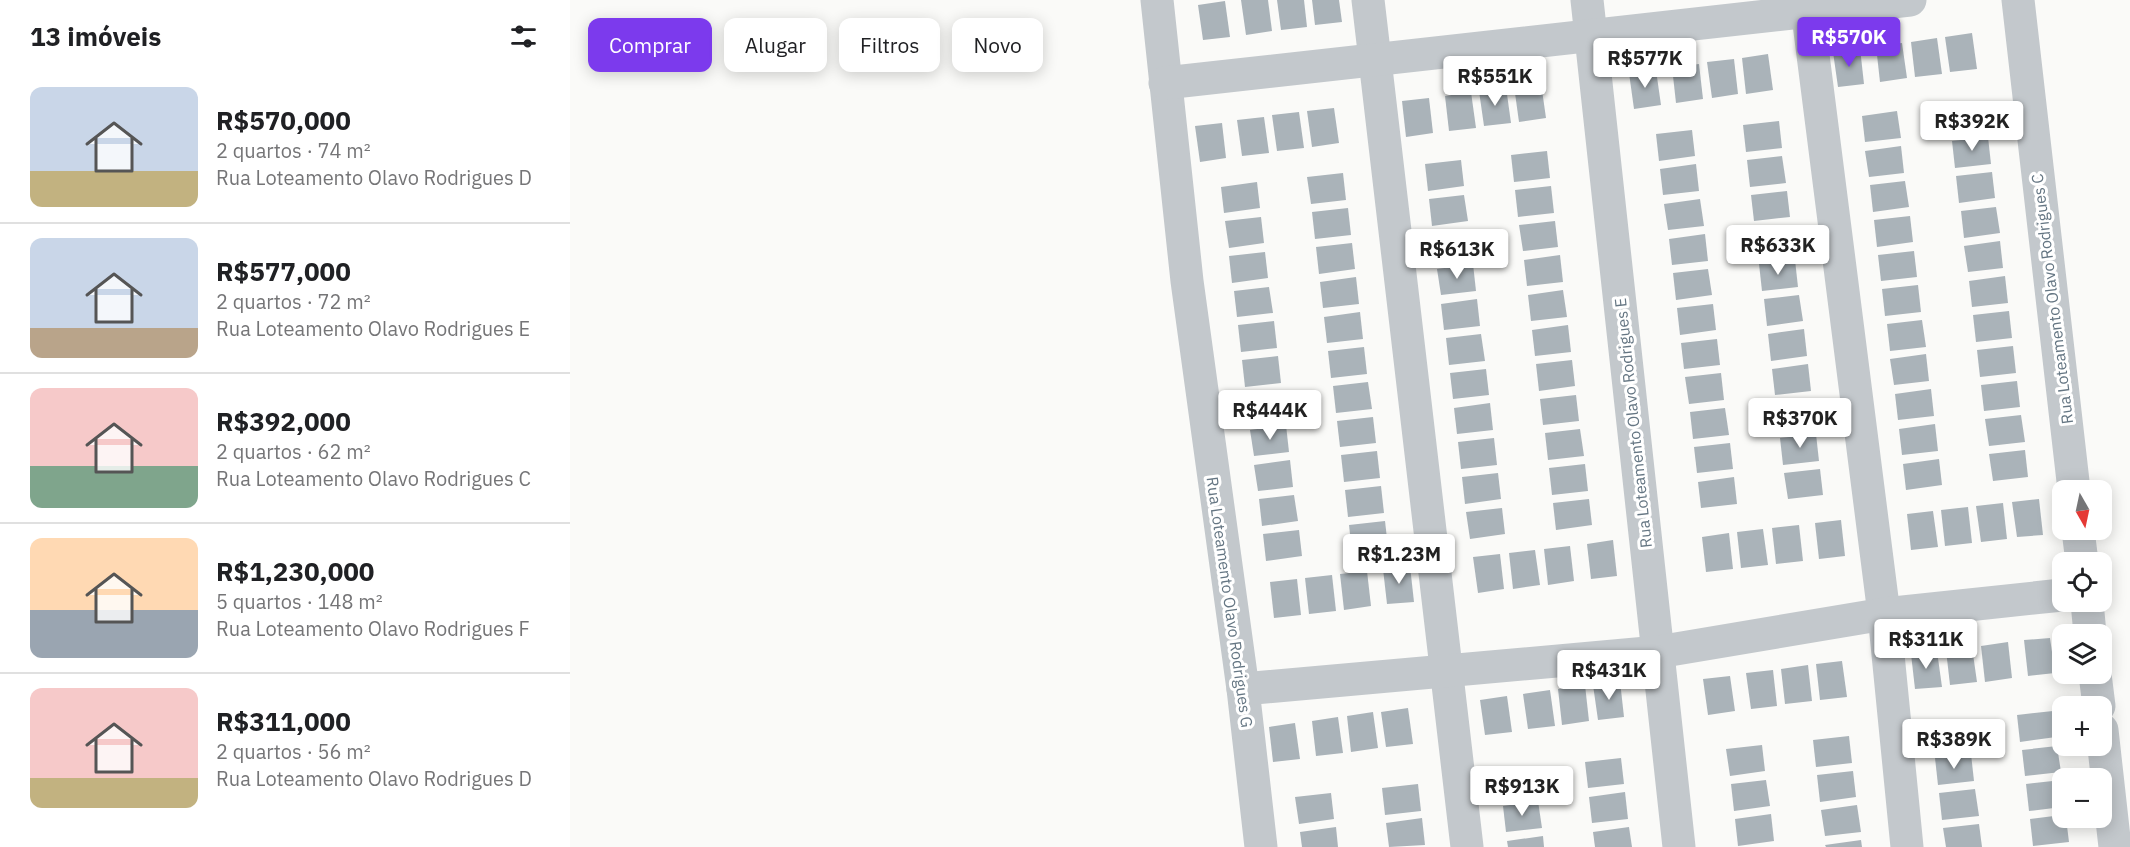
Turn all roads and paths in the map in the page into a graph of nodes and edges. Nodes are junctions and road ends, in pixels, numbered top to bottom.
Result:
1 (1156, 0) edge
2 (1368, 0) edge
3 (1587, 0) edge
4 (1910, 0) edge
5 (2018, 0) edge
6 (1807, 5) edge
7 (1591, 34) junction
8 (1376, 61) junction
9 (1165, 83) junction
10 (2073, 480) edge
11 (2052, 596) edge
12 (1884, 614) junction
13 (1658, 652) junction
14 (1448, 670) junction
15 (1243, 689) junction
16 (2105, 756) edge
17 (1261, 847) edge
18 (1467, 847) edge
19 (1679, 847) edge
20 (1907, 847) edge
21 (2115, 847) edge

1 - 9 street, Rua Loteamento Olavo Rodrigues G
2 - 8 street
3 - 7 street, Rua Loteamento Olavo Rodrigues E
4 - 6 street
5 - 10 street, Rua Loteamento Olavo Rodrigues C
6 - 7 street
6 - 12 street
7 - 8 street
7 - 13 street, Rua Loteamento Olavo Rodrigues E
8 - 9 street
8 - 14 street
9 - 15 street, Rua Loteamento Olavo Rodrigues G
11 - 12 street
12 - 13 street
12 - 20 street
13 - 14 street
13 - 19 street, Rua Loteamento Olavo Rodrigues E
14 - 15 street
14 - 18 street
15 - 17 street, Rua Loteamento Olavo Rodrigues G
16 - 21 street

